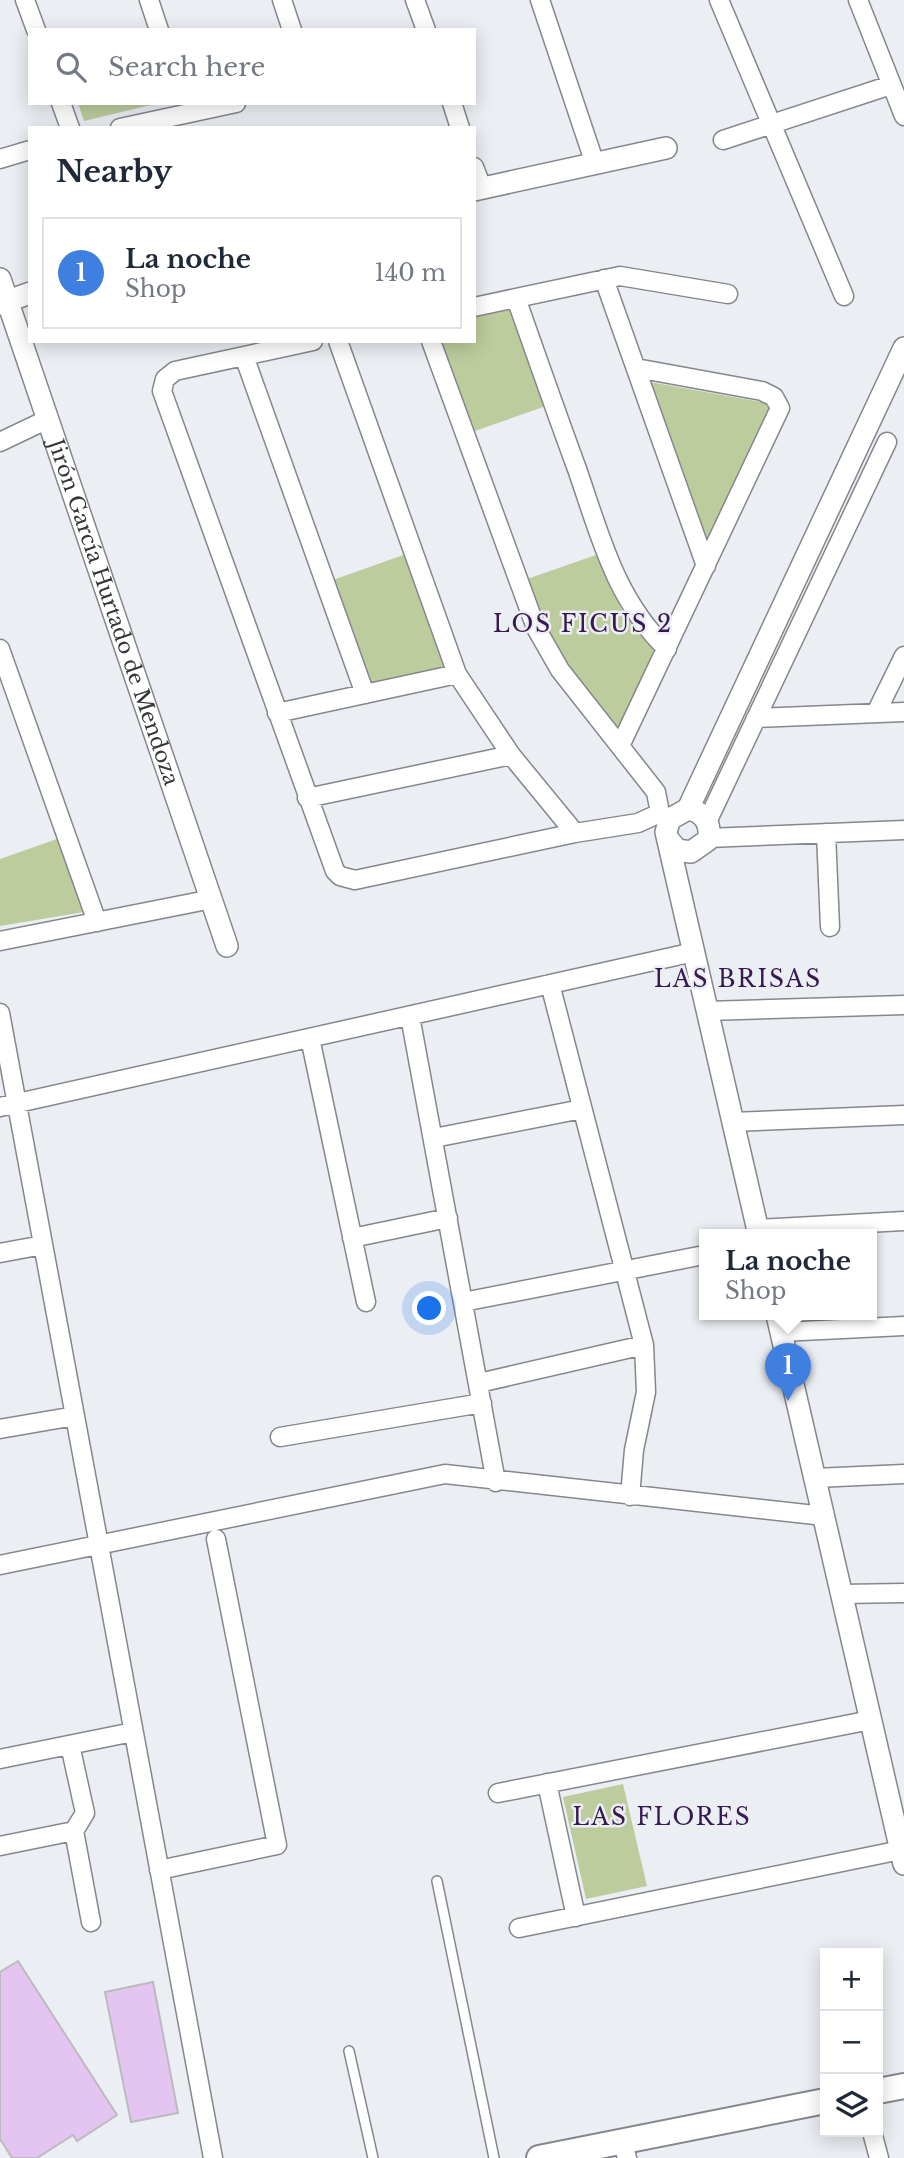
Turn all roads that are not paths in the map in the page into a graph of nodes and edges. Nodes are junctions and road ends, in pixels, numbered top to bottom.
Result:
1 (25, 0) edge
2 (149, 0) edge
3 (282, 0) edge
4 (415, 0) edge
5 (540, 0) edge
6 (719, 0) edge
7 (858, 0) edge
8 (35, 28) edge
9 (158, 28) edge
10 (291, 28) edge
11 (424, 28) edge
12 (891, 85) junction
13 (62, 105) edge
14 (216, 105) edge
15 (453, 105) edge
16 (186, 108) edge
17 (904, 116) edge
18 (769, 124) junction
19 (69, 126) edge
20 (127, 126) edge
21 (459, 126) edge
22 (723, 140) dead end
23 (666, 148) dead end
24 (28, 151) edge
25 (0, 159) edge
26 (595, 164) junction
27 (478, 189) edge
28 (0, 279) edge
29 (604, 279) junction
30 (28, 294) edge
31 (728, 294) dead end
32 (844, 296) dead end
33 (516, 298) junction
34 (4, 303) edge
35 (476, 307) edge
36 (304, 343) edge
37 (339, 343) edge
38 (432, 343) edge
39 (904, 348) edge
40 (244, 356) junction
41 (636, 368) junction
42 (46, 421) junction
43 (0, 442) edge
44 (887, 442) dead end
45 (706, 566) junction
46 (0, 649) edge
47 (667, 649) junction
48 (904, 656) edge
49 (457, 674) junction
50 (365, 694) junction
51 (904, 712) edge
52 (277, 713) junction
53 (876, 713) junction
54 (757, 718) junction
55 (620, 746) junction
56 (511, 755) junction
57 (307, 798) junction
58 (671, 820) junction
59 (904, 830) edge
60 (575, 833) junction
61 (826, 833) junction
62 (703, 837) junction
63 (678, 885) junction
64 (212, 899) junction
65 (97, 922) junction
66 (830, 927) dead end
67 (0, 941) edge
68 (227, 946) dead end
69 (694, 952) junction
70 (550, 985) junction
71 (904, 1005) edge
72 (707, 1011) junction
73 (0, 1013) edge
74 (410, 1016) junction
75 (310, 1038) junction
76 (8, 1105) edge
77 (582, 1109) junction
78 (904, 1115) edge
79 (733, 1122) junction
80 (434, 1138) junction
81 (448, 1218) junction
82 (904, 1221) edge
83 (757, 1229) edge
84 (798, 1229) edge
85 (352, 1238) junction
86 (43, 1245) junction
87 (0, 1253) edge
88 (699, 1256) edge
89 (622, 1271) junction
90 (366, 1302) dead end
91 (463, 1302) junction
92 (779, 1323) edge
93 (904, 1326) edge
94 (643, 1345) junction
95 (479, 1383) junction
96 (482, 1402) junction
97 (75, 1416) junction
98 (0, 1429) edge
99 (280, 1437) dead end
100 (904, 1474) edge
101 (815, 1478) junction
102 (496, 1482) junction
103 (630, 1496) junction
104 (824, 1516) junction
105 (216, 1539) dead end
106 (98, 1543) junction
107 (0, 1565) edge
108 (904, 1592) edge
109 (842, 1594) junction
110 (871, 1720) junction
111 (133, 1732) junction
112 (70, 1745) junction
113 (0, 1759) edge
114 (547, 1783) junction
115 (498, 1793) dead end
116 (74, 1831) junction
117 (0, 1846) edge
118 (902, 1857) edge
119 (159, 1870) junction
120 (437, 1881) dead end
121 (576, 1917) junction
122 (90, 1922) dead end
123 (519, 1928) dead end
124 (349, 2051) dead end
125 (904, 2086) edge
126 (883, 2090) edge
127 (820, 2102) edge
128 (873, 2137) edge
129 (625, 2149) edge
130 (212, 2158) edge
131 (373, 2158) edge
132 (494, 2158) edge
133 (539, 2158) edge
134 (879, 2158) edge

1 - 8 street
2 - 9 street
3 - 10 street
4 - 11 street
5 - 26 street
6 - 18 street
7 - 12 street
12 - 17 street
12 - 18 street
13 - 19 street
14 - 16 street
15 - 21 street
16 - 20 street
18 - 22 street
18 - 32 street
23 - 26 street
24 - 25 street
26 - 27 street
28 - 34 street, Jirón García Hurtado de Mendoza
29 - 31 street
29 - 33 street
29 - 41 street
30 - 34 street
33 - 35 street
33 - 47 street
34 - 42 street, Jirón García Hurtado de Mendoza
36 - 40 street
37 - 49 street
38 - 55 street
39 - 58 street
40 - 50 street
40 - 52 street
41 - 45 street
41 - 45 street
42 - 43 street
42 - 64 street, Jirón García Hurtado de Mendoza
44 - 54 street
45 - 47 street
46 - 65 street
47 - 55 street
48 - 53 street
49 - 50 street
49 - 56 street
50 - 52 street
51 - 53 street
52 - 57 street
53 - 54 street
54 - 62 street
55 - 58 street
56 - 57 street
56 - 60 street
57 - 60 street
58 - 60 street
58 - 62 street
58 - 62 street
58 - 63 street
59 - 61 street
61 - 62 street
61 - 66 street
62 - 63 street
63 - 69 street
64 - 65 street
64 - 68 street, Jirón García Hurtado de Mendoza
65 - 67 street
69 - 70 street
69 - 72 street
70 - 74 street
70 - 77 street
71 - 72 street
72 - 79 street
73 - 76 street
74 - 75 street
74 - 80 street
75 - 76 street
75 - 85 street
76 - 86 street
77 - 80 street
77 - 89 street
78 - 79 street
79 - 83 street
80 - 81 street
81 - 85 street
81 - 91 street
82 - 84 street
85 - 90 street
86 - 87 street
86 - 97 street
88 - 89 street
89 - 91 street
89 - 94 street
91 - 95 street
92 - 93 street
92 - 101 street
94 - 95 street
94 - 103 street
95 - 96 street
96 - 99 street
96 - 102 street
97 - 98 street
97 - 106 street
100 - 101 street
101 - 104 street
102 - 103 street
102 - 106 street
103 - 104 street
104 - 109 street
105 - 119 street
106 - 107 street
106 - 111 street
108 - 109 street
109 - 110 street
110 - 114 street
110 - 118 street
111 - 112 street
111 - 119 street
112 - 113 street
112 - 116 street
114 - 115 street
114 - 121 street
116 - 117 street
116 - 122 street
118 - 121 street
119 - 130 street
120 - 132 lane
121 - 123 street
124 - 131 lane
125 - 126 main road
127 - 129 main road
128 - 134 street
129 - 133 main road

